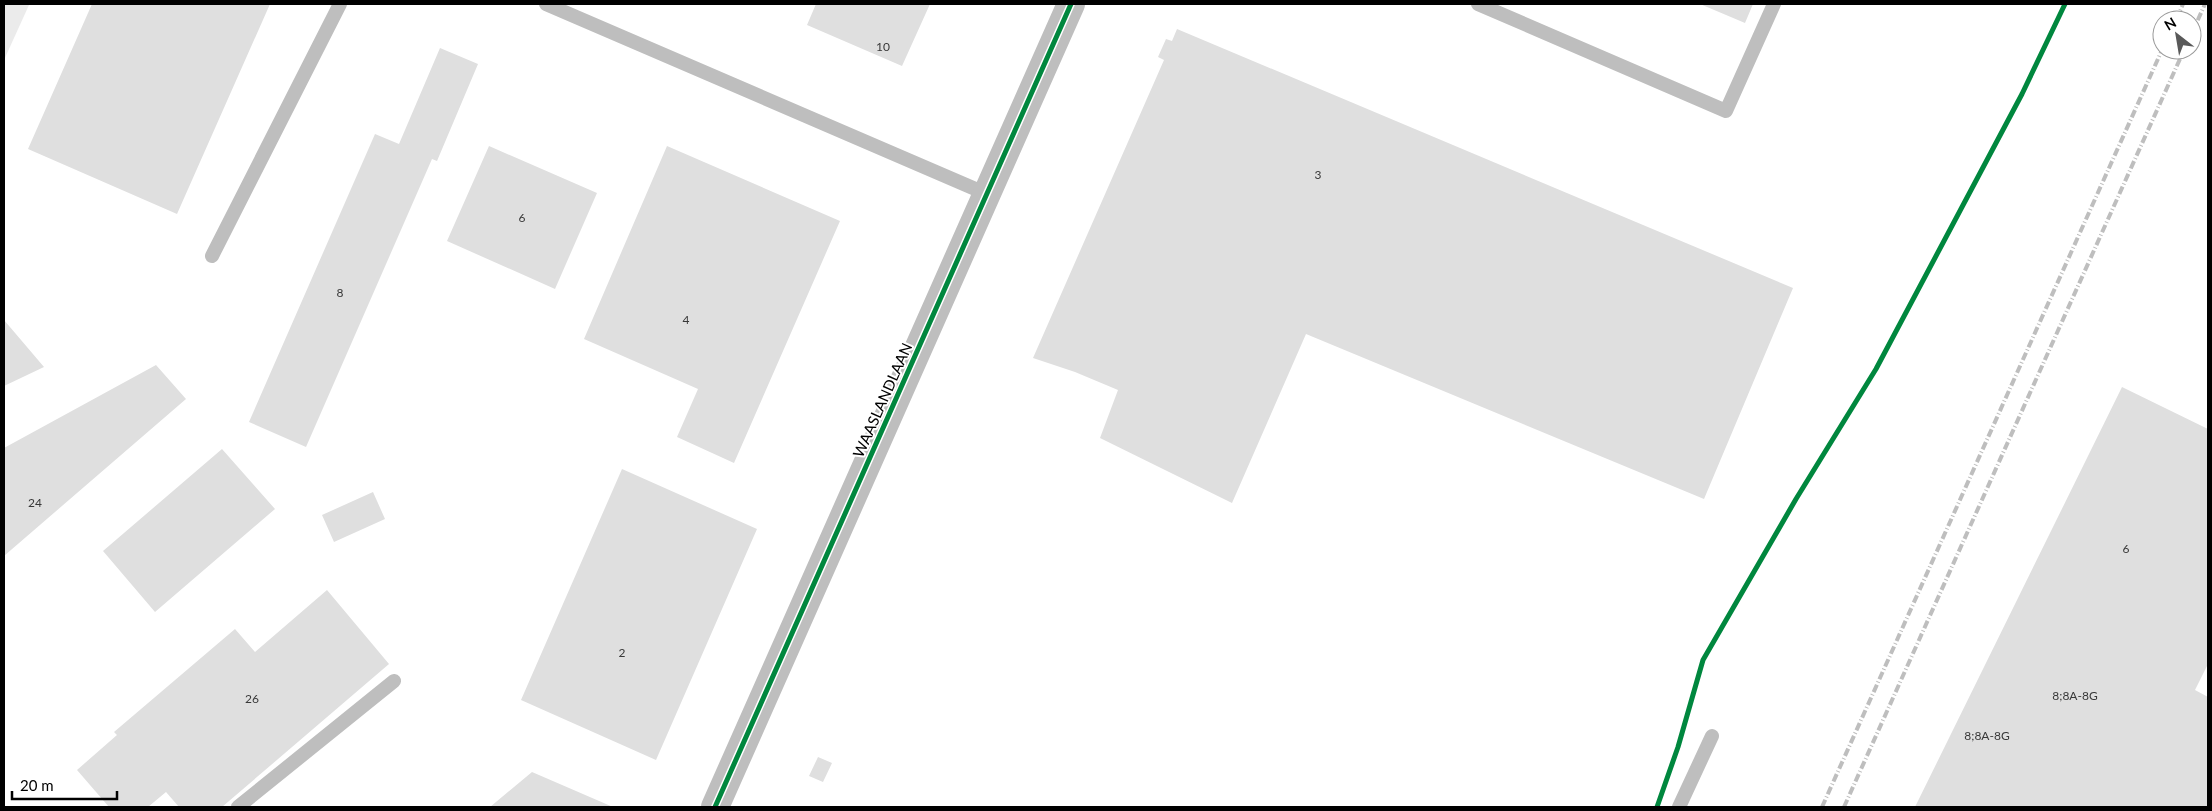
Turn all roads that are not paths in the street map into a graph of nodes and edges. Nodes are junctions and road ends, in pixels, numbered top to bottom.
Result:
1 (340, 4) edge
2 (546, 4) edge
3 (1071, 4) edge
4 (1478, 4) edge
5 (1774, 4) edge
6 (987, 194) junction
7 (212, 256) dead end
8 (394, 681) dead end
9 (1712, 736) dead end
10 (238, 807) edge
11 (715, 807) edge
12 (1679, 807) edge

1 - 7 lane
2 - 6 lane
3 - 6 street, WAASLANDLAAN
4 - 5 lane
6 - 11 street, WAASLANDLAAN
8 - 10 lane
9 - 12 lane

